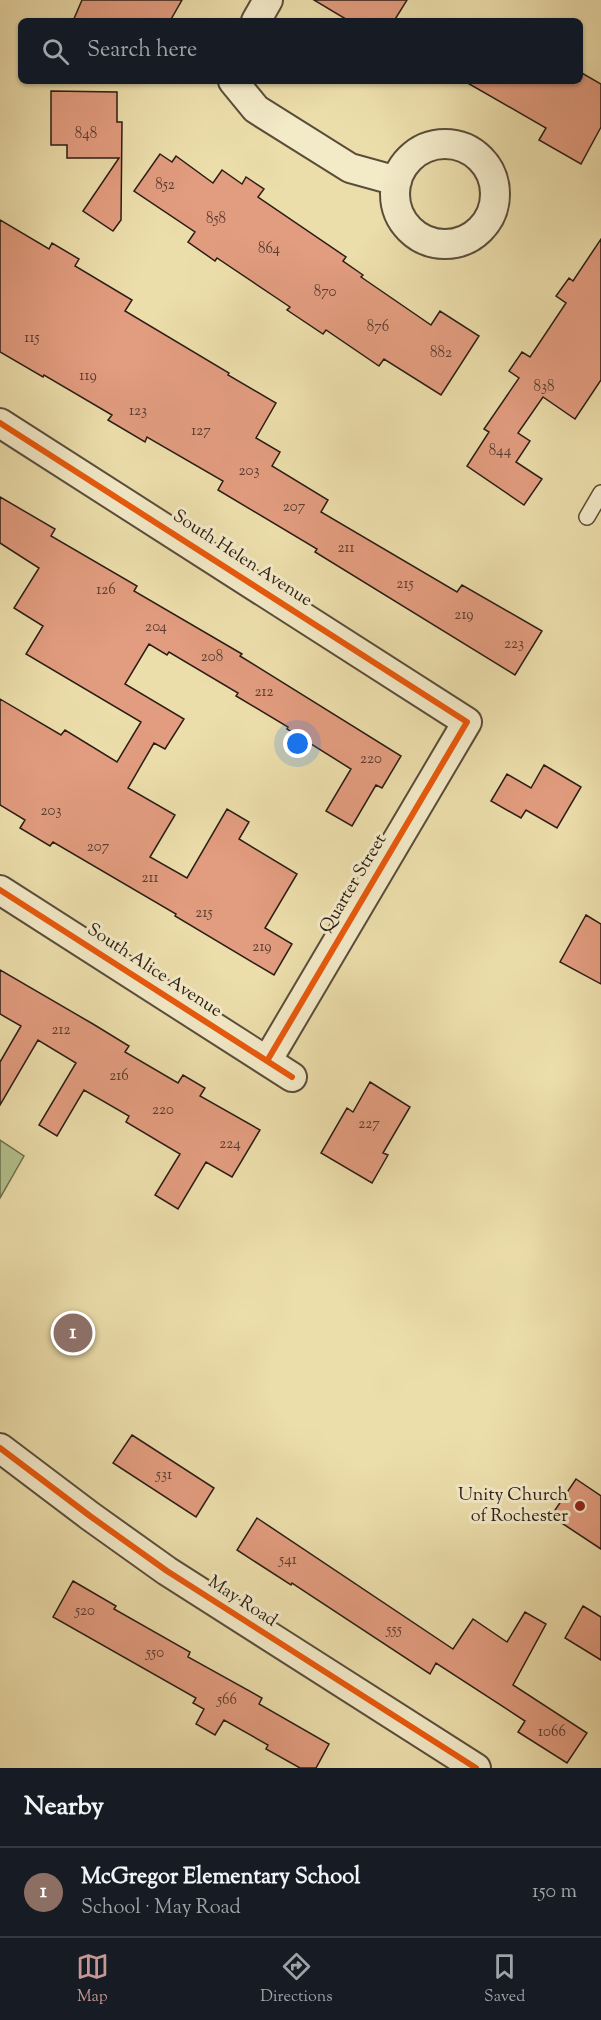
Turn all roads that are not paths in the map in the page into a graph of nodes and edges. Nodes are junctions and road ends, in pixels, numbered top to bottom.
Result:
1 (268, 0) edge
2 (258, 18) edge
3 (235, 84) edge
4 (397, 181) dead end
5 (0, 423) edge
6 (601, 493) edge
7 (587, 517) dead end
8 (467, 722) joint
9 (0, 890) edge
10 (267, 1061) junction
11 (291, 1077) dead end
12 (0, 1448) edge
13 (476, 1768) edge

1 - 2 street
3 - 4 street
5 - 8 street, South Helen Avenue
6 - 7 lane
8 - 10 street, Quarter Street
9 - 10 street, South Alice Avenue
10 - 11 street, South Alice Avenue
12 - 13 street, May Road

